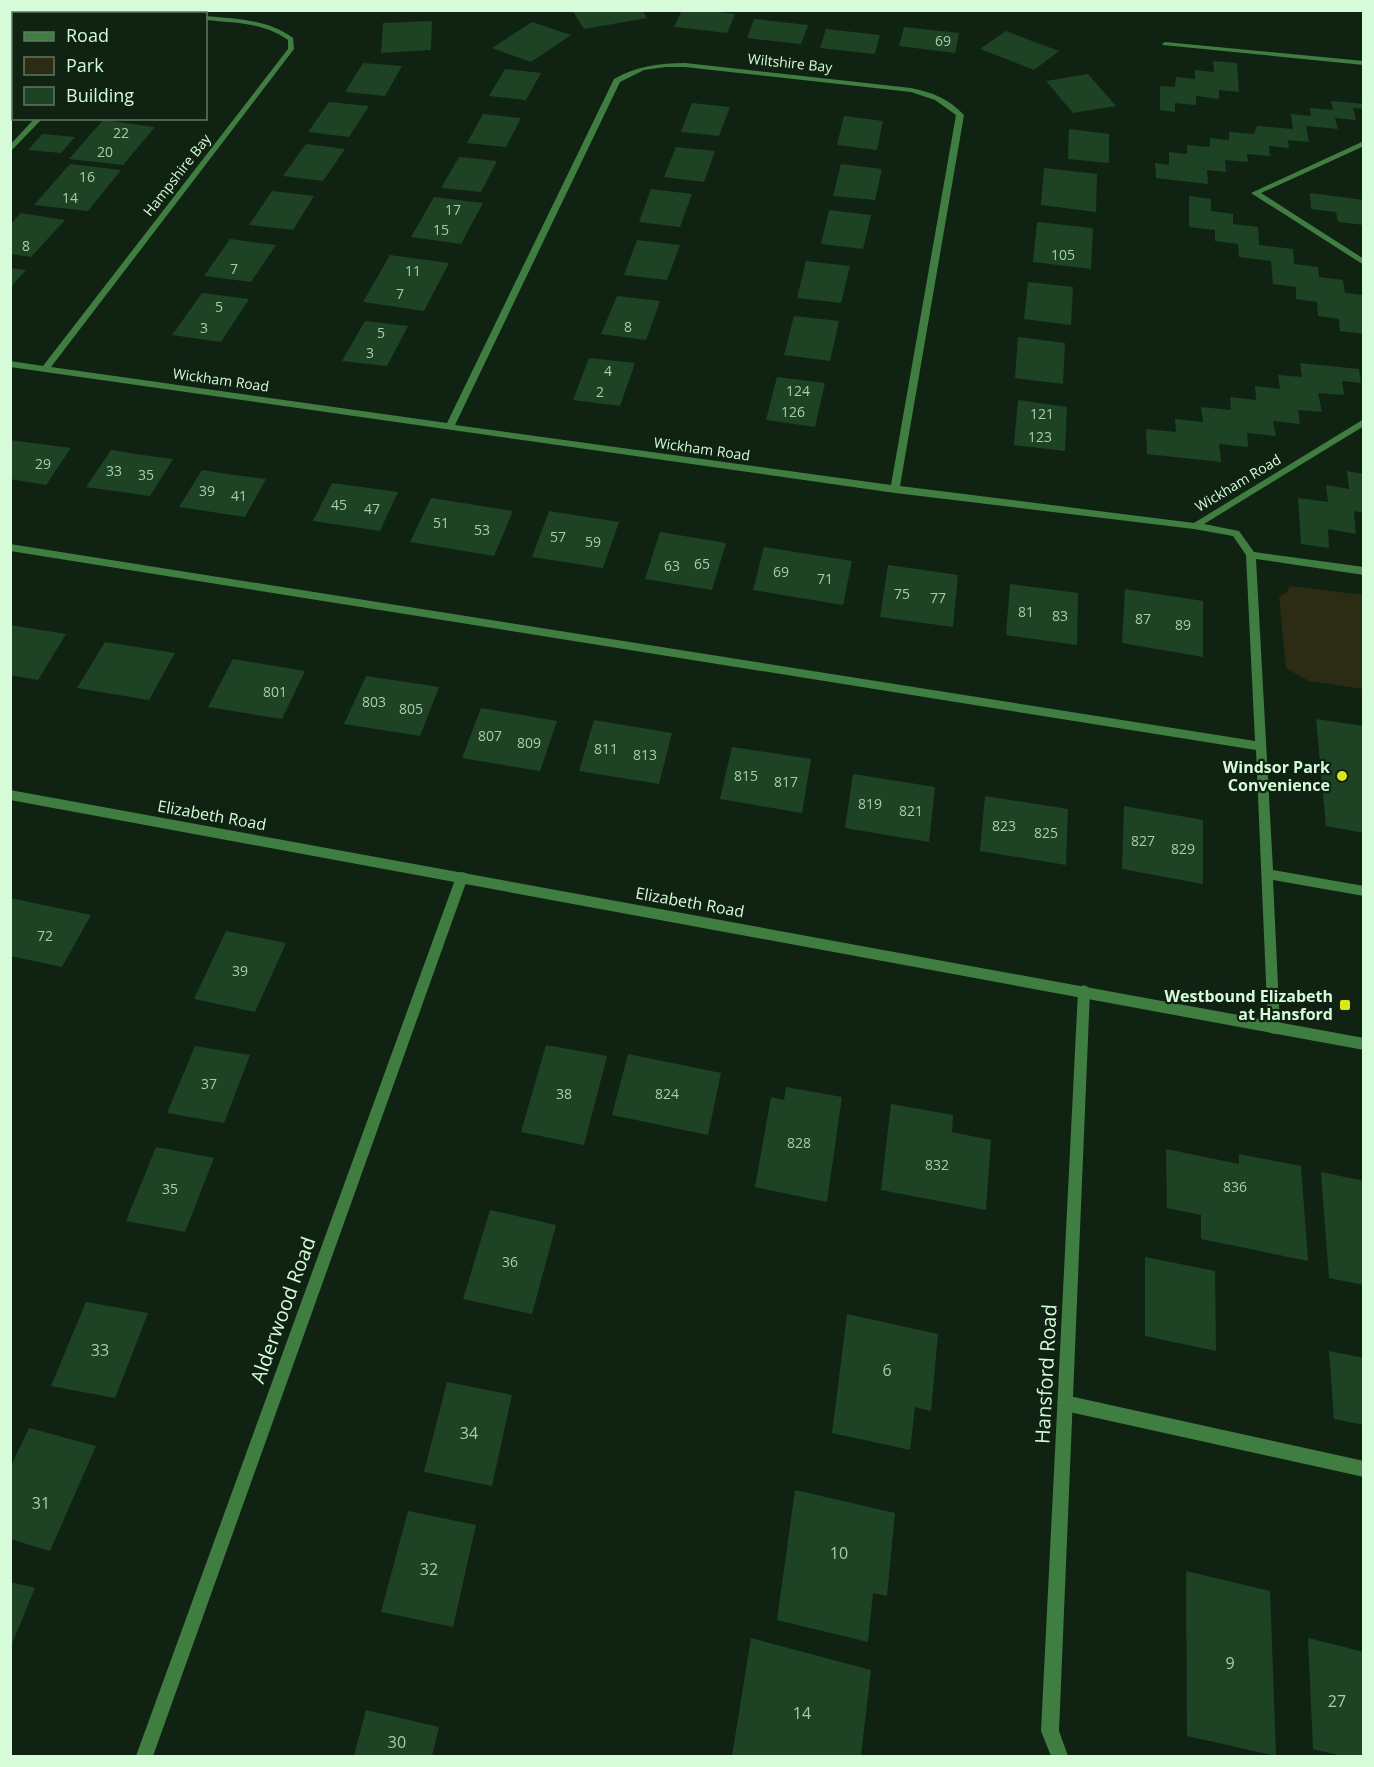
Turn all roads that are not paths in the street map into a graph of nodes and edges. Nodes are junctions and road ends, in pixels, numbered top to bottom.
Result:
1 (207, 18) edge
2 (1165, 44) dead end
3 (1364, 63) edge
4 (38, 120) edge
5 (1364, 143) edge
6 (10, 150) edge
7 (1364, 263) edge
8 (10, 364) edge
9 (45, 369) junction
10 (1364, 422) edge
11 (450, 426) junction
12 (895, 490) junction
13 (1194, 526) junction
14 (10, 547) edge
15 (1251, 555) junction
16 (1364, 571) edge
17 (1261, 746) junction
18 (10, 795) edge
19 (1267, 874) junction
20 (462, 877) junction
21 (1364, 891) edge
22 (1084, 991) junction
23 (1274, 1028) junction
24 (1364, 1044) edge
25 (1065, 1403) junction
26 (1364, 1469) edge
27 (144, 1756) edge
28 (1059, 1756) edge

1 - 9 street, Hampshire Bay
2 - 3 street
4 - 6 street
5 - 7 street
8 - 9 street, Wickham Road
9 - 11 street, Wickham Road
10 - 13 street, Wickham Road
11 - 12 street, Wickham Road
11 - 12 street, Wiltshire Bay
12 - 13 street, Wickham Road
13 - 15 street
14 - 17 street
15 - 16 street
15 - 17 street
17 - 19 street
18 - 20 street, Elizabeth Road
19 - 21 street
19 - 23 street
20 - 22 street, Elizabeth Road
20 - 27 street, Alderwood Road
22 - 23 street, Elizabeth Road
22 - 25 street, Hansford Road
23 - 24 street, Elizabeth Road
25 - 26 street
25 - 28 street, Hansford Road

